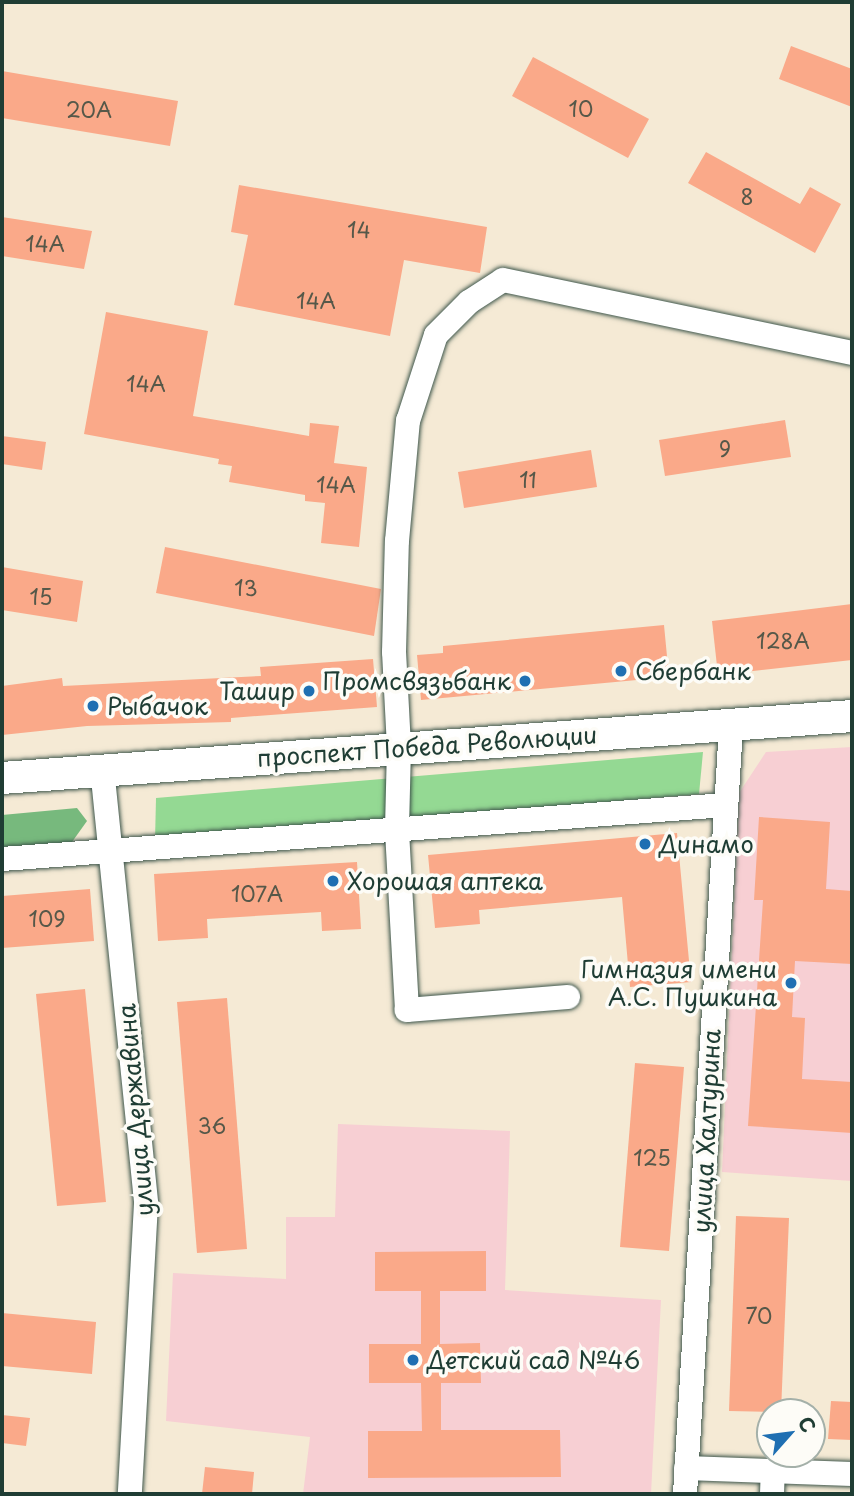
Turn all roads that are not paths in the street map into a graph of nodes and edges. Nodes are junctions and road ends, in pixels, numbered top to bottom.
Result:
1 (852, 353) edge
2 (852, 716) edge
3 (731, 726) junction
4 (399, 747) junction
5 (102, 768) junction
6 (2, 778) edge
7 (726, 805) junction
8 (397, 830) junction
9 (111, 852) junction
10 (2, 859) edge
11 (568, 997) dead end
12 (686, 1468) junction
13 (852, 1474) edge
14 (773, 1483) edge
15 (130, 1494) edge
16 (685, 1494) edge

1 - 4 street
2 - 3 main road, проспект Победа Революции
3 - 4 main road, проспект Победа Революции
3 - 7 street, улица Халтурина
4 - 5 main road, проспект Победа Революции
4 - 8 street
5 - 6 main road, проспект Победа Революции
5 - 9 street, улица Державина
7 - 8 street
7 - 12 street, улица Халтурина
8 - 9 street
8 - 11 street
9 - 10 street
9 - 15 street, улица Державина
12 - 14 street
12 - 16 street, улица Халтурина
13 - 14 street

